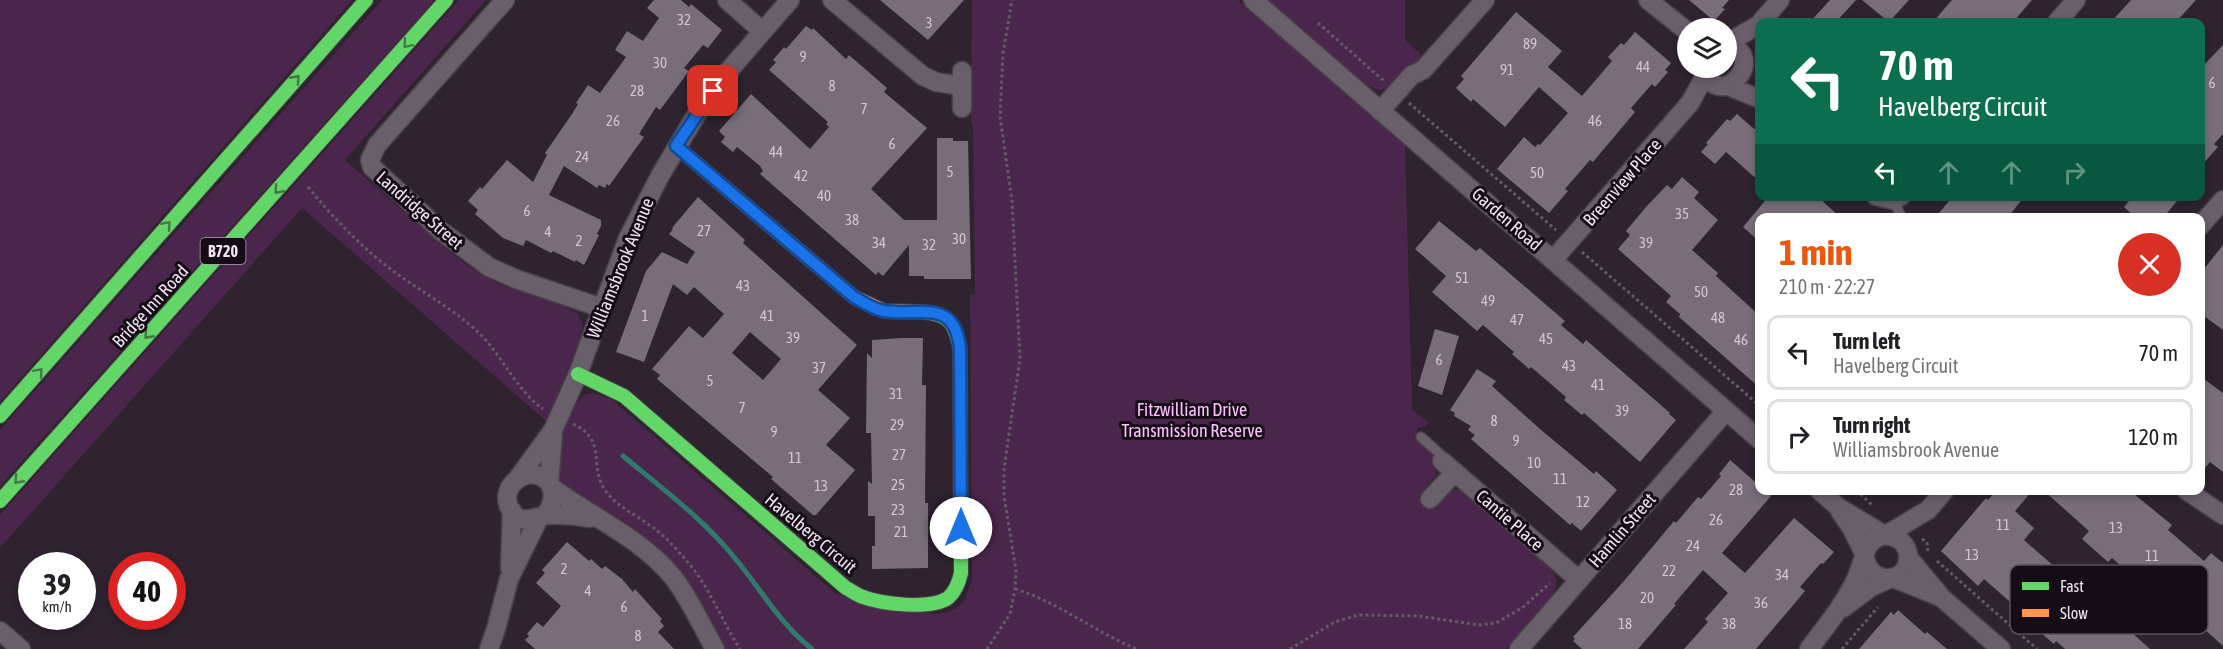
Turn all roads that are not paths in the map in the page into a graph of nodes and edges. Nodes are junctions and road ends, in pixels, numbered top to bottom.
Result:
1 (366, 0) edge
2 (446, 0) edge
3 (504, 0) edge
4 (727, 0) edge
5 (790, 0) edge
6 (832, 0) edge
7 (1253, 0) edge
8 (1485, 0) edge
9 (1648, 0) edge
10 (1780, 0) edge
11 (2076, 0) edge
12 (1764, 18) edge
13 (2060, 18) edge
14 (1677, 25) edge
15 (1755, 27) edge
16 (762, 31) junction
17 (1755, 35) edge
18 (1737, 38) edge
19 (1737, 50) edge
20 (1744, 64) junction
21 (1702, 78) edge
22 (1709, 78) edge
23 (1724, 86) junction
24 (1755, 87) edge
25 (1755, 95) edge
26 (1690, 104) junction
27 (962, 108) dead end
28 (1385, 115) junction
29 (676, 146) junction
30 (2223, 200) edge
31 (2205, 220) edge
32 (1553, 260) junction
33 (602, 308) junction
34 (578, 374) junction
35 (1726, 411) junction
36 (0, 416) edge
37 (556, 424) junction
38 (1755, 436) edge
39 (1421, 437) dead end
40 (1449, 466) junction
41 (518, 478) junction
42 (550, 485) junction
43 (1825, 495) edge
44 (1941, 495) edge
45 (2193, 495) edge
46 (1430, 500) dead end
47 (0, 501) edge
48 (1838, 507) junction
49 (1928, 510) junction
50 (512, 511) junction
51 (542, 516) junction
52 (2223, 516) edge
53 (598, 519) junction
54 (1885, 535) junction
55 (1908, 555) junction
56 (1865, 557) junction
57 (1891, 578) junction
58 (509, 579) junction
59 (1579, 580) junction
60 (1942, 598) junction
61 (1839, 610) junction
62 (0, 631) edge
63 (21, 649) edge
64 (489, 649) edge
65 (714, 649) edge
66 (1519, 649) edge
67 (1809, 649) edge
68 (2001, 649) edge

36 -> 1 main road
2 -> 47 main road, Bridge Inn Road / B720
3 - 33 street, Landridge Street
4 - 16 street
5 - 16 street, Williamsbrook Avenue
6 - 27 street
7 - 28 street, Garden Road
8 - 28 street
9 - 14 street
10 - 12 street
11 - 13 street
15 - 18 street
16 - 29 street, Williamsbrook Avenue
17 - 20 street
19 - 20 street
20 - 23 street, Breenview Place
20 - 24 street
21 - 26 street, Breenview Place
22 - 23 street
23 - 25 street
23 - 26 street, Breenview Place
26 - 32 street, Breenview Place
28 - 32 street, Garden Road
29 - 33 street, Williamsbrook Avenue
29 - 34 main road, Havelberg Circuit
30 - 31 street
32 - 35 street, Garden Road
33 - 34 street, Williamsbrook Avenue
34 - 37 street, Williamsbrook Avenue
35 - 38 street, Garden Road
35 - 59 street, Hamlin Street
37 - 41 street, Williamsbrook Avenue
37 - 42 street, Williamsbrook Avenue
39 - 40 lane
40 - 46 street
40 - 59 street, Cantie Place
41 - 42 street
41 - 50 street
42 - 51 street
42 - 53 street
43 - 48 street
44 - 49 street
45 - 52 street
48 - 54 street
48 - 56 street
49 - 54 street
49 - 55 street
50 - 51 street
50 - 58 street
51 - 53 street
51 - 58 street
53 - 65 street
54 - 55 street
54 - 56 street
55 - 57 street
55 - 60 street
56 - 57 street
56 - 61 street
57 - 60 street
57 - 61 street
58 - 64 street
59 - 66 street, Hamlin Street
60 - 68 street
61 - 67 street
62 - 63 street

